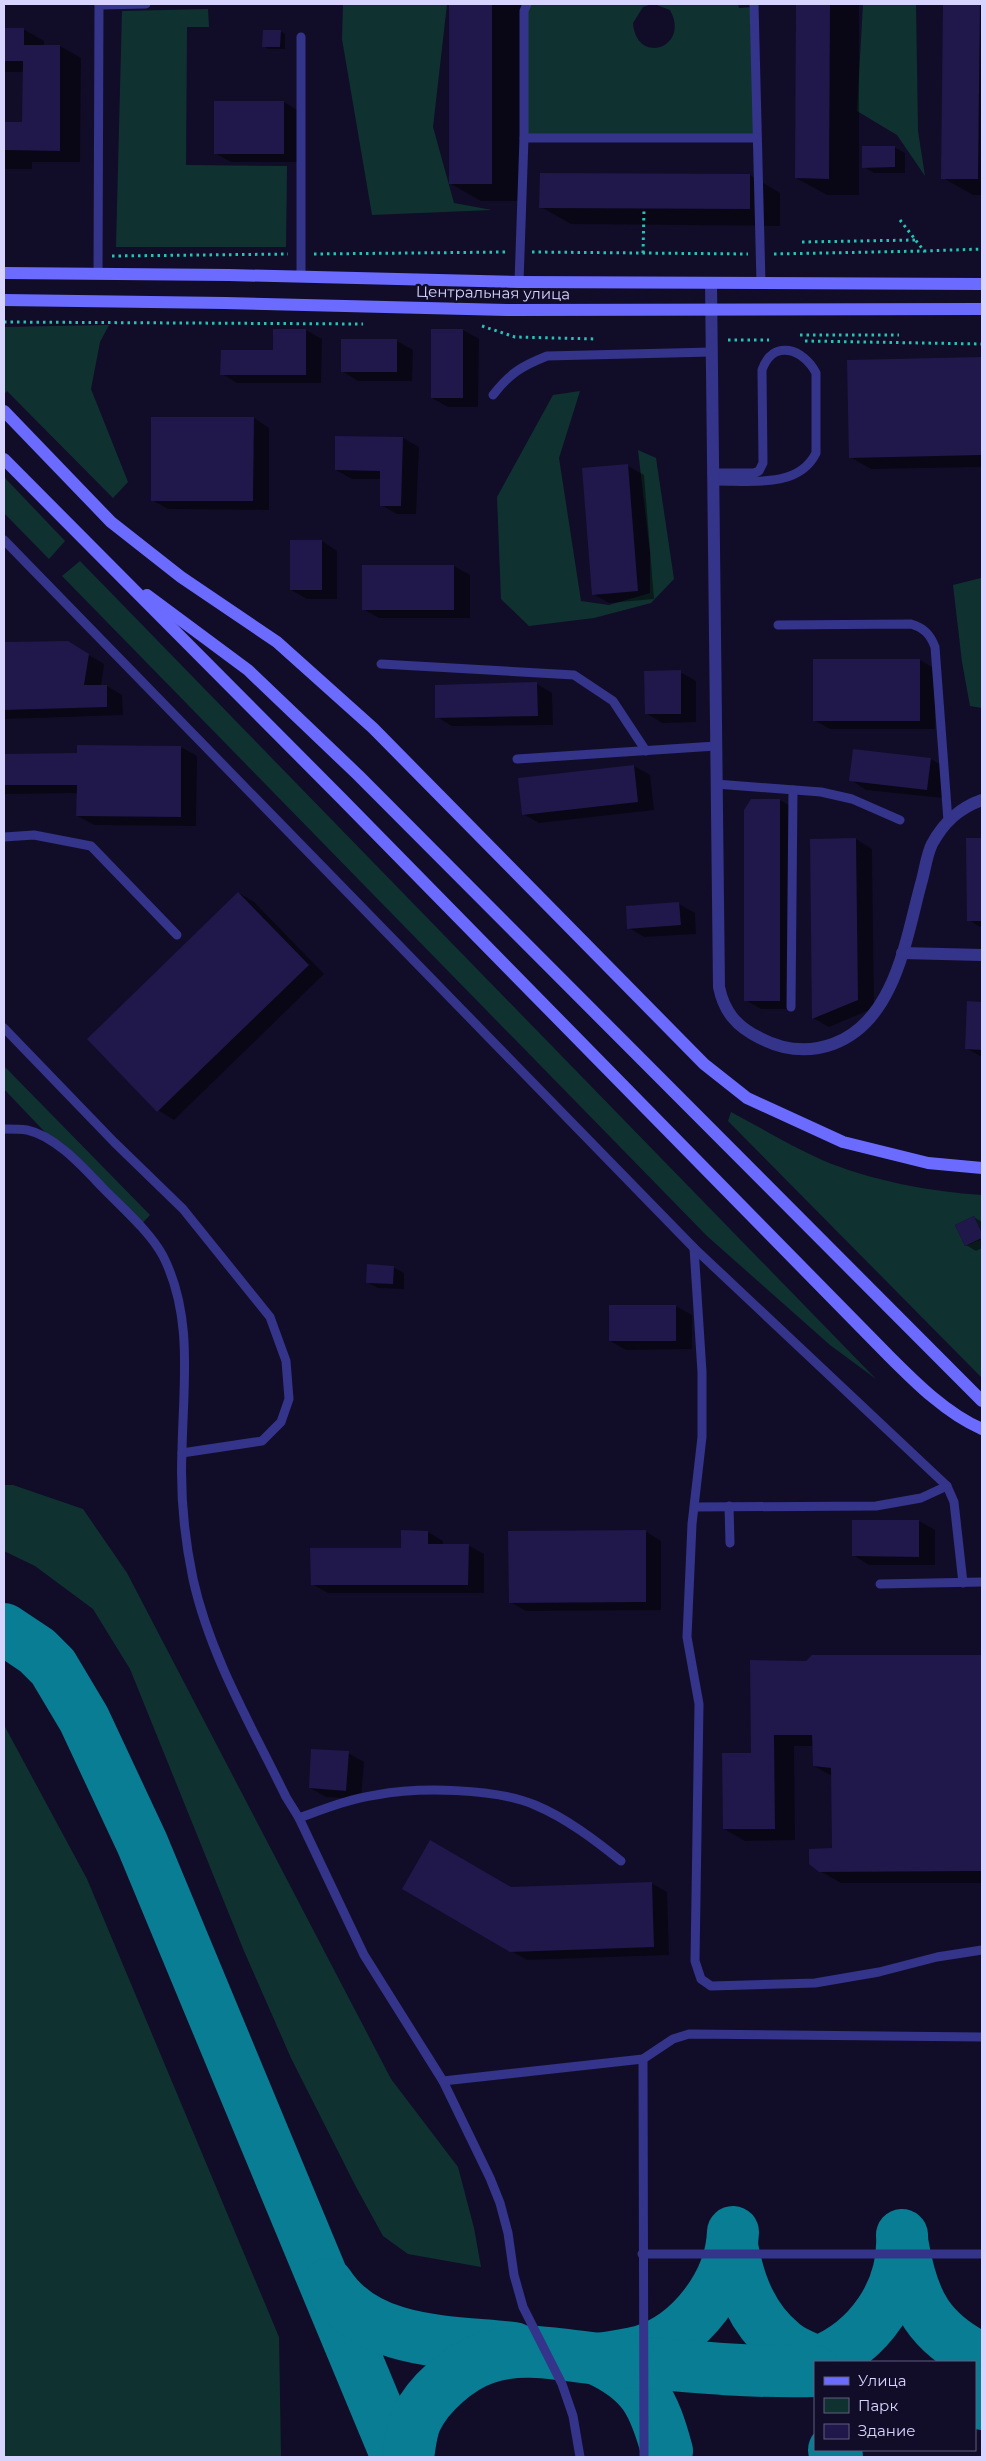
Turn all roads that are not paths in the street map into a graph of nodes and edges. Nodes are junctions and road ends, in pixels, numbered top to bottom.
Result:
1 (99, 4) edge
2 (146, 4) edge
3 (528, 4) edge
4 (754, 4) edge
5 (300, 37) dead end
6 (524, 138) junction
7 (757, 138) junction
8 (4, 273) edge
9 (98, 274) junction
10 (301, 277) junction
11 (519, 282) junction
12 (711, 283) junction
13 (761, 283) junction
14 (982, 284) edge
15 (4, 300) edge
16 (982, 309) edge
17 (711, 310) junction
18 (712, 346) junction
19 (494, 395) dead end
20 (4, 411) edge
21 (4, 459) edge
22 (713, 477) junction
23 (4, 540) edge
24 (111, 568) junction
25 (778, 625) dead end
26 (381, 664) dead end
27 (716, 746) junction
28 (646, 751) junction
29 (517, 759) dead end
30 (716, 784) junction
31 (793, 790) junction
32 (982, 800) edge
33 (900, 820) dead end
34 (948, 821) junction
35 (4, 837) edge
36 (177, 935) dead end
37 (902, 952) junction
38 (982, 955) edge
39 (791, 1007) dead end
40 (4, 1028) edge
41 (4, 1129) edge
42 (982, 1168) edge
43 (694, 1248) junction
44 (982, 1401) edge
45 (982, 1429) edge
46 (182, 1453) junction
47 (947, 1486) junction
48 (729, 1506) junction
49 (695, 1507) junction
50 (730, 1543) dead end
51 (982, 1582) edge
52 (963, 1583) junction
53 (880, 1584) dead end
54 (299, 1818) junction
55 (621, 1861) dead end
56 (982, 1950) edge
57 (982, 2037) edge
58 (643, 2058) junction
59 (443, 2081) junction
60 (642, 2254) junction
61 (982, 2254) edge
62 (580, 2457) edge
63 (644, 2457) edge

1 - 2 lane
1 - 9 lane
3 - 6 lane
4 - 7 lane
5 - 10 lane
6 - 7 lane
6 - 11 lane
7 - 13 lane
8 - 9 main road, Центральная улица
9 - 10 main road, Центральная улица
10 - 11 main road, Центральная улица
11 - 12 main road, Центральная улица
12 - 13 main road, Центральная улица
12 - 17 street
13 - 14 main road, Центральная улица
15 - 17 main road, Центральная улица
16 - 17 main road, Центральная улица
17 - 18 street
18 - 19 lane
18 - 22 street
20 - 42 main road
21 - 24 main road
22 - 22 lane
22 - 27 street
23 - 43 lane
24 - 44 main road
24 - 45 main road
25 - 34 lane
26 - 28 lane
27 - 28 lane
27 - 30 street
28 - 29 lane
30 - 31 lane
30 - 37 street
31 - 33 lane
31 - 39 lane
32 - 34 street
34 - 37 street
35 - 36 lane
37 - 38 street
40 - 46 lane
41 - 46 lane
43 - 47 lane
43 - 49 lane
46 - 54 lane
47 - 48 lane
47 - 52 lane
48 - 49 lane
48 - 50 lane
49 - 56 lane
51 - 52 lane
52 - 53 lane
54 - 55 lane
54 - 59 lane
57 - 58 lane
58 - 59 lane
58 - 60 lane
59 - 62 lane
60 - 61 lane
60 - 63 lane

